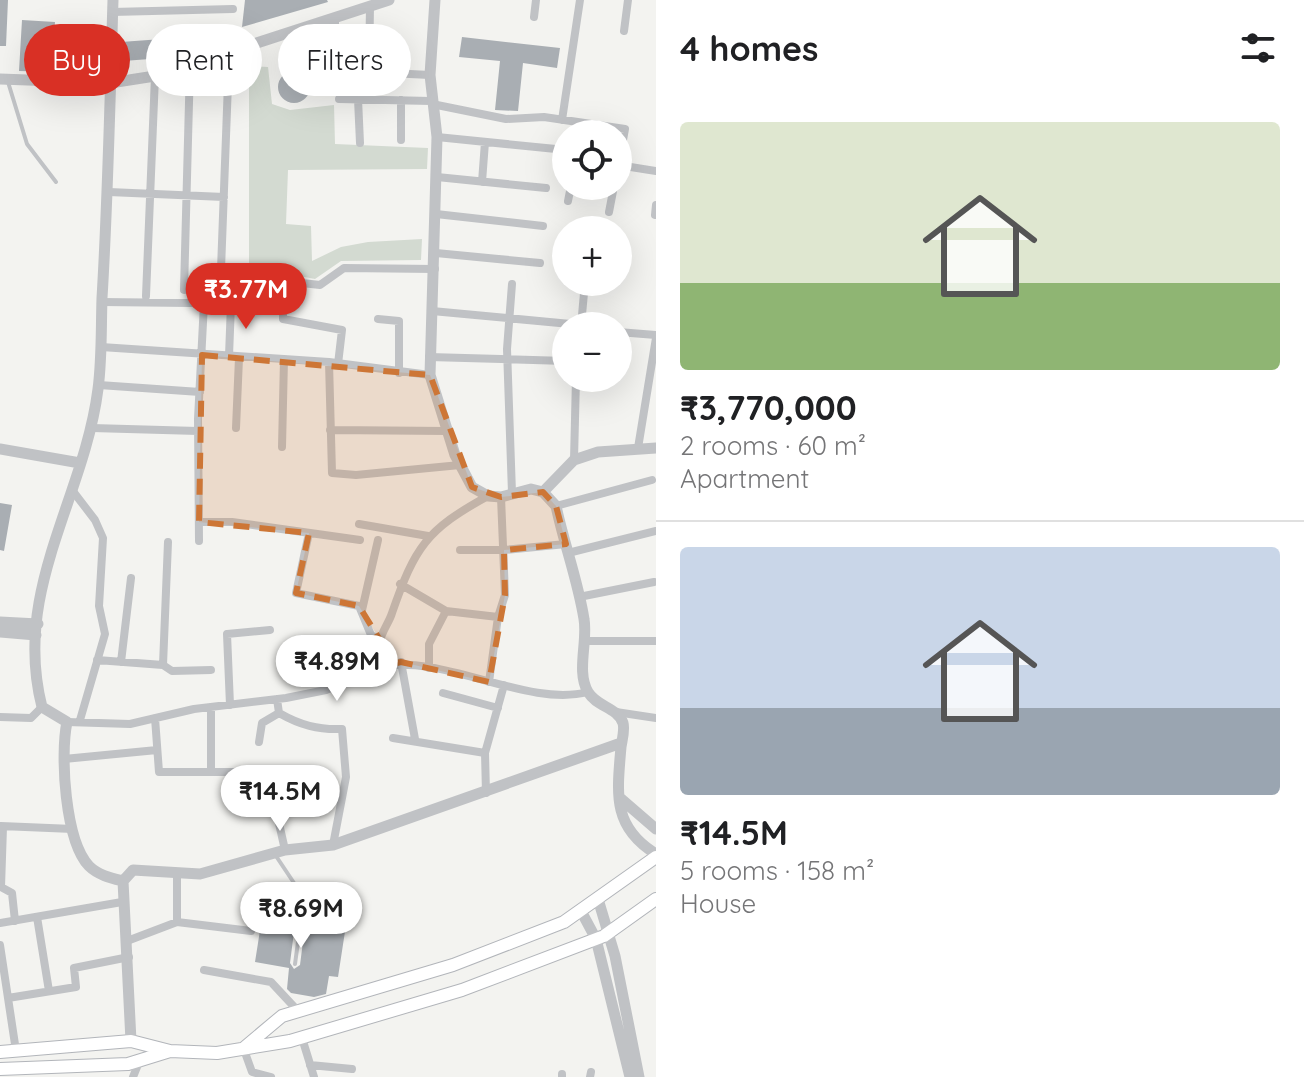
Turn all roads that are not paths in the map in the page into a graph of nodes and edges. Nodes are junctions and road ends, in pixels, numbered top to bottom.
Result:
1 (389, 0) edge
2 (435, 0) edge
3 (536, 0) edge
4 (580, 0) edge
5 (628, 0) edge
6 (113, 6) edge
7 (370, 6) junction
8 (233, 9) dead end
9 (534, 17) dead end
10 (335, 18) junction
11 (335, 24) edge
12 (624, 31) dead end
13 (262, 42) edge
14 (430, 75) junction
15 (4, 79) edge
16 (24, 80) edge
17 (110, 96) edge
18 (154, 96) edge
19 (189, 96) edge
20 (228, 96) edge
21 (339, 99) dead end
22 (358, 99) junction
23 (401, 100) junction
24 (431, 102) junction
25 (562, 120) joint
26 (437, 137) junction
27 (401, 140) dead end
28 (485, 142) junction
29 (360, 143) dead end
30 (552, 149) edge
31 (632, 168) edge
32 (656, 171) edge
33 (437, 177) junction
34 (56, 182) dead end
35 (482, 182) junction
36 (546, 188) dead end
37 (109, 192) junction
38 (151, 194) junction
39 (187, 195) junction
40 (224, 197) junction
41 (611, 200) edge
42 (609, 212) dead end
43 (436, 214) junction
44 (543, 226) dead end
45 (436, 253) junction
46 (540, 263) dead end
47 (435, 269) junction
48 (247, 277) dead end
49 (284, 280) junction
50 (512, 284) dead end
51 (184, 290) dead end
52 (146, 296) dead end
53 (220, 296) dead end
54 (102, 302) junction
55 (204, 303) junction
56 (231, 304) junction
57 (282, 304) junction
58 (432, 311) junction
59 (509, 318) junction
60 (378, 319) dead end
61 (552, 323) edge
62 (632, 333) edge
63 (656, 336) edge
64 (101, 347) junction
65 (202, 355) junction
66 (234, 357) junction
67 (429, 357) junction
68 (508, 357) junction
69 (284, 359) junction
70 (552, 360) edge
71 (334, 363) junction
72 (399, 373) junction
73 (430, 375) junction
74 (99, 385) junction
75 (200, 392) junction
76 (576, 392) edge
77 (92, 428) junction
78 (236, 428) dead end
79 (330, 430) junction
80 (198, 431) junction
81 (447, 431) junction
82 (282, 447) dead end
83 (638, 448) junction
84 (656, 448) edge
85 (0, 449) edge
86 (574, 460) junction
87 (80, 463) junction
88 (460, 465) junction
89 (652, 480) dead end
90 (72, 490) junction
91 (543, 492) junction
92 (500, 495) junction
93 (556, 506) junction
94 (199, 522) junction
95 (359, 524) dead end
96 (656, 531) edge
97 (309, 533) junction
98 (428, 536) junction
99 (360, 540) dead end
100 (378, 540) dead end
101 (199, 541) dead end
102 (168, 542) dead end
103 (567, 548) junction
104 (460, 550) dead end
105 (504, 550) junction
106 (131, 578) dead end
107 (654, 582) dead end
108 (400, 584) junction
109 (579, 597) junction
110 (361, 611) junction
111 (446, 611) junction
112 (498, 617) junction
113 (0, 622) edge
114 (37, 630) junction
115 (270, 630) dead end
116 (0, 632) edge
117 (380, 640) junction
118 (585, 641) junction
119 (656, 641) edge
120 (97, 660) junction
121 (121, 662) junction
122 (401, 662) junction
123 (163, 665) junction
124 (380, 667) junction
125 (429, 668) junction
126 (211, 670) dead end
127 (489, 682) junction
128 (504, 685) junction
129 (588, 692) junction
130 (443, 693) dead end
131 (277, 699) junction
132 (230, 705) junction
133 (42, 707) junction
134 (211, 707) junction
135 (498, 708) junction
136 (616, 712) junction
137 (279, 713) junction
138 (0, 717) edge
139 (155, 718) junction
140 (656, 718) edge
141 (80, 720) junction
142 (67, 722) junction
143 (393, 738) dead end
144 (415, 739) junction
145 (259, 742) dead end
146 (621, 743) junction
147 (157, 750) junction
148 (485, 753) junction
149 (64, 759) junction
150 (211, 770) junction
151 (486, 794) junction
152 (620, 798) junction
153 (1, 827) edge
154 (73, 829) junction
155 (656, 829) edge
156 (333, 845) junction
157 (280, 853) junction
158 (656, 856) edge
159 (1, 863) edge
160 (177, 873) junction
161 (123, 881) junction
162 (598, 899) junction
163 (656, 899) edge
164 (122, 902) junction
165 (581, 911) junction
166 (37, 917) junction
167 (15, 921) junction
168 (177, 922) junction
169 (0, 923) edge
170 (251, 931) dead end
171 (609, 933) junction
172 (596, 939) junction
173 (127, 941) junction
174 (0, 945) edge
175 (129, 957) junction
176 (295, 964) dead end
177 (204, 970) dead end
178 (2, 979) edge
179 (49, 991) junction
180 (8, 998) junction
181 (298, 1011) junction
182 (302, 1038) junction
183 (131, 1041) junction
184 (244, 1047) junction
185 (16, 1051) junction
186 (170, 1051) junction
187 (0, 1052) edge
188 (139, 1062) junction
189 (310, 1065) junction
190 (0, 1069) edge
191 (352, 1069) dead end
192 (133, 1077) edge
193 (271, 1077) edge
194 (314, 1077) edge
195 (630, 1077) edge
196 (639, 1077) edge

1 - 7 street
2 - 14 street
3 - 9 street
4 - 25 street
5 - 12 street
6 - 8 street
7 - 10 street
7 - 14 street
10 - 11 street
10 - 13 street
14 - 24 street
15 - 16 street
15 - 34 lane
17 - 37 street
18 - 38 street
19 - 39 street
20 - 40 street
21 - 22 street
22 - 23 street
22 - 29 street
23 - 24 street
23 - 27 street
24 - 25 street
24 - 26 street
26 - 28 street
26 - 33 street
28 - 30 street
28 - 35 street
31 - 32 street
33 - 35 street
33 - 43 street
35 - 36 street
37 - 38 street
37 - 54 street
38 - 39 street
38 - 52 street
39 - 40 street
39 - 51 street
40 - 53 street
41 - 42 street
43 - 44 street
43 - 45 street
45 - 46 street
45 - 47 street
47 - 49 street
47 - 58 street
48 - 49 street
49 - 57 street
50 - 59 street
54 - 55 street
54 - 64 street
55 - 56 street
55 - 65 street
56 - 57 street
56 - 66 street
57 - 71 street
58 - 59 street
58 - 67 street
59 - 61 street
59 - 68 street
60 - 72 street
62 - 63 street
63 - 83 street
64 - 65 street
64 - 74 street
65 - 66 street
65 - 75 street
66 - 69 street
66 - 78 street
67 - 68 street
67 - 73 street
68 - 70 street
68 - 92 street
69 - 71 street
69 - 82 street
71 - 72 street
71 - 79 street
72 - 73 street
73 - 81 street
74 - 75 street
74 - 77 street
75 - 80 street
76 - 86 street
77 - 80 street
77 - 87 street
79 - 81 street
79 - 88 street
80 - 94 street
81 - 88 street
83 - 84 street
83 - 86 street
85 - 87 street
86 - 91 street
87 - 90 street
88 - 92 street
89 - 93 street
90 - 114 street
90 - 120 street
91 - 92 street
91 - 93 street
92 - 98 street
92 - 105 street
93 - 103 street
94 - 97 street
94 - 101 street
95 - 98 street
96 - 103 street
97 - 99 street
97 - 110 street
98 - 108 street
100 - 110 street
102 - 123 street
103 - 105 street
103 - 109 street
104 - 105 street
105 - 112 street
106 - 121 street
107 - 109 street
108 - 111 street
108 - 117 street
109 - 118 street
110 - 117 street
111 - 112 street
111 - 125 street
112 - 127 street
113 - 114 street
114 - 116 street
114 - 133 street
115 - 132 street
117 - 124 street
118 - 119 street
118 - 129 street
120 - 121 street
120 - 141 street
121 - 123 street
122 - 124 street
122 - 125 street
122 - 144 street
123 - 126 street
124 - 131 street
125 - 127 street
127 - 128 street
128 - 129 street
128 - 135 street
129 - 136 street
130 - 135 street
131 - 132 street
131 - 137 street
132 - 134 street
133 - 138 street
133 - 142 street
134 - 139 street
134 - 150 street
135 - 148 street
136 - 140 street
136 - 146 street
137 - 145 street
137 - 156 street
139 - 141 street
139 - 147 street
141 - 142 street
142 - 149 street
143 - 144 street
144 - 148 street
146 - 151 street
146 - 152 street
147 - 149 street
147 - 150 street
148 - 151 street
149 - 154 street
150 - 157 street
151 - 156 street
152 - 155 street
152 - 158 street
153 - 154 street
153 - 159 street
154 - 161 street
156 - 157 street
157 - 160 street
157 - 176 lane
158 - 162 main road
159 - 167 street
160 - 161 street
160 - 168 street
161 - 164 street
162 - 165 main road
162 - 171 street
163 - 171 main road
164 - 166 street
164 - 173 street
165 - 172 street
165 - 181 main road
166 - 167 street
166 - 179 street
167 - 169 street
168 - 170 street
168 - 173 street
171 - 172 main road
171 - 196 street
172 - 182 main road
172 - 195 street
173 - 175 street
174 - 178 street
175 - 179 street
175 - 183 street
177 - 181 street
178 - 180 street
179 - 180 street
180 - 185 street
181 - 184 main road
182 - 184 main road
182 - 189 street
183 - 185 main road
183 - 186 main road
184 - 186 main road
184 - 193 street
185 - 187 main road
186 - 188 main road
188 - 190 main road
188 - 192 street
189 - 191 street
189 - 194 street

